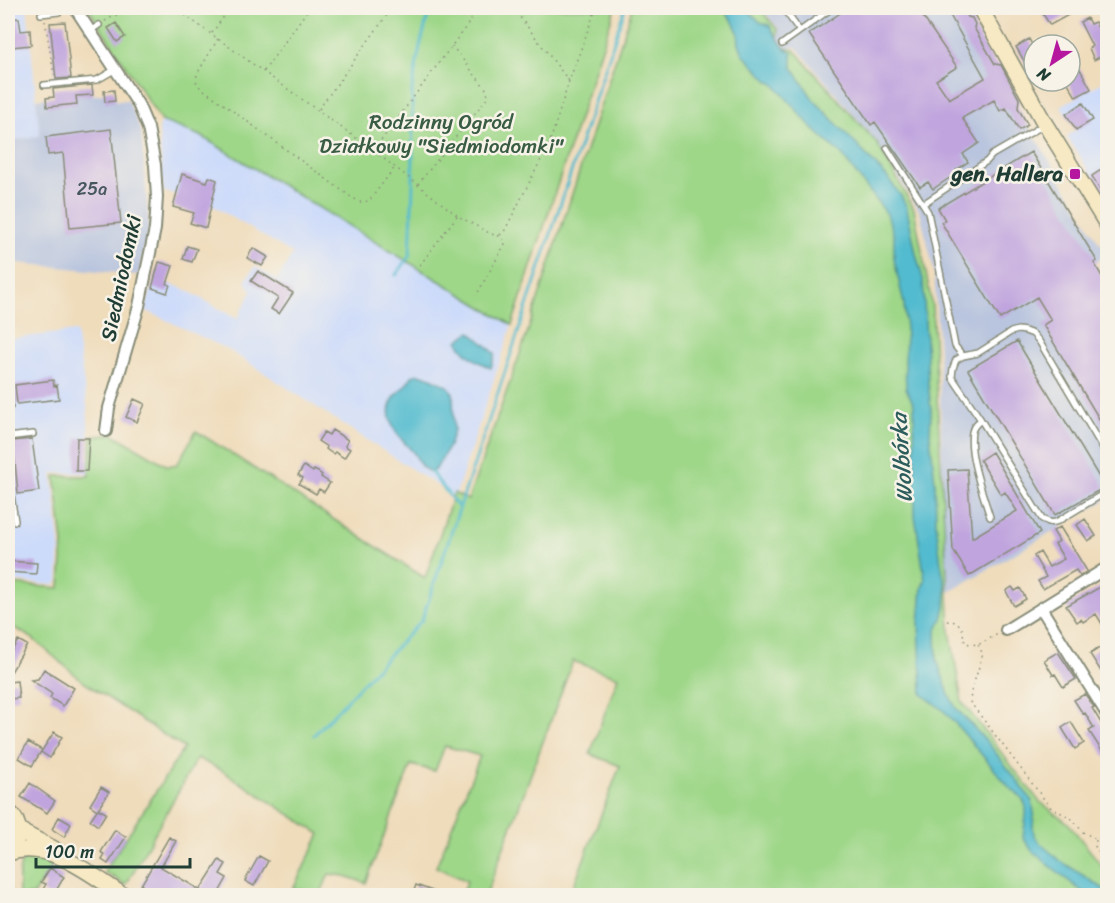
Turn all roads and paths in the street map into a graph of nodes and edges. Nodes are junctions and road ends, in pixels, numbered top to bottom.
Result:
1 (63, 8) edge
2 (75, 8) edge
3 (129, 8) edge
4 (175, 8) edge
5 (230, 8) edge
6 (309, 8) edge
7 (392, 8) edge
8 (480, 8) edge
9 (513, 8) edge
10 (593, 8) edge
11 (783, 8) edge
12 (832, 8) edge
13 (980, 8) edge
14 (51, 13) junction
15 (41, 14) dead end
16 (95, 28) junction
17 (799, 30) junction
18 (212, 33) junction
19 (218, 38) junction
20 (782, 44) dead end
21 (451, 45) junction
22 (116, 69) junction
23 (264, 72) junction
24 (54, 76) dead end
25 (569, 81) junction
26 (44, 85) dead end
27 (317, 110) junction
28 (1045, 124) junction
29 (887, 148) dead end
30 (374, 151) junction
31 (395, 167) junction
32 (417, 185) junction
33 (923, 204) junction
34 (458, 216) junction
35 (1107, 226) edge
36 (499, 236) junction
37 (420, 265) dead end
38 (476, 296) dead end
39 (963, 356) junction
40 (9, 394) dead end
41 (8, 408) edge
42 (981, 420) junction
43 (106, 431) dead end
44 (33, 434) dead end
45 (8, 437) edge
46 (1107, 457) edge
47 (8, 474) edge
48 (8, 479) edge
49 (1107, 491) edge
50 (990, 517) dead end
51 (15, 521) dead end
52 (1107, 567) edge
53 (1041, 608) junction
54 (947, 621) dead end
55 (1006, 630) joint
56 (978, 645) junction
57 (1104, 701) edge
58 (1107, 716) edge
59 (8, 810) edge
60 (18, 828) junction
61 (1107, 834) edge
62 (1096, 839) junction
63 (8, 853) edge
64 (68, 860) junction
65 (1107, 864) edge
66 (16, 885) dead end
67 (15, 896) edge
68 (123, 896) edge

1 - 14 lane
2 - 16 street, Siedmiodomki
3 - 16 path
4 - 18 path
5 - 18 path
6 - 23 path
7 - 27 path
8 - 21 path
9 - 25 path
10 - 25 path
11 - 17 lane
12 - 17 lane
13 - 28 street
14 - 15 lane
14 - 24 path
16 - 22 street, Siedmiodomki
17 - 20 lane
18 - 19 path
19 - 23 path
19 - 31 path
21 - 30 path
21 - 32 path
22 - 26 lane
22 - 43 street, Siedmiodomki
23 - 27 path
25 - 36 path
27 - 30 path
28 - 33 lane
28 - 35 street
29 - 33 lane
30 - 31 path
31 - 32 path
32 - 34 path
33 - 39 lane
34 - 36 path
34 - 37 path
36 - 38 path
39 - 42 lane
39 - 46 lane
40 - 41 lane
42 - 49 lane
42 - 50 lane
44 - 45 lane
47 - 48 lane
48 - 51 lane
52 - 53 street
53 - 55 street
53 - 57 street
54 - 56 path
55 - 56 path
56 - 62 path
57 - 58 street
59 - 60 street
60 - 63 street
60 - 64 street
61 - 62 path
62 - 65 path
63 - 64 street
64 - 68 street
66 - 67 path

